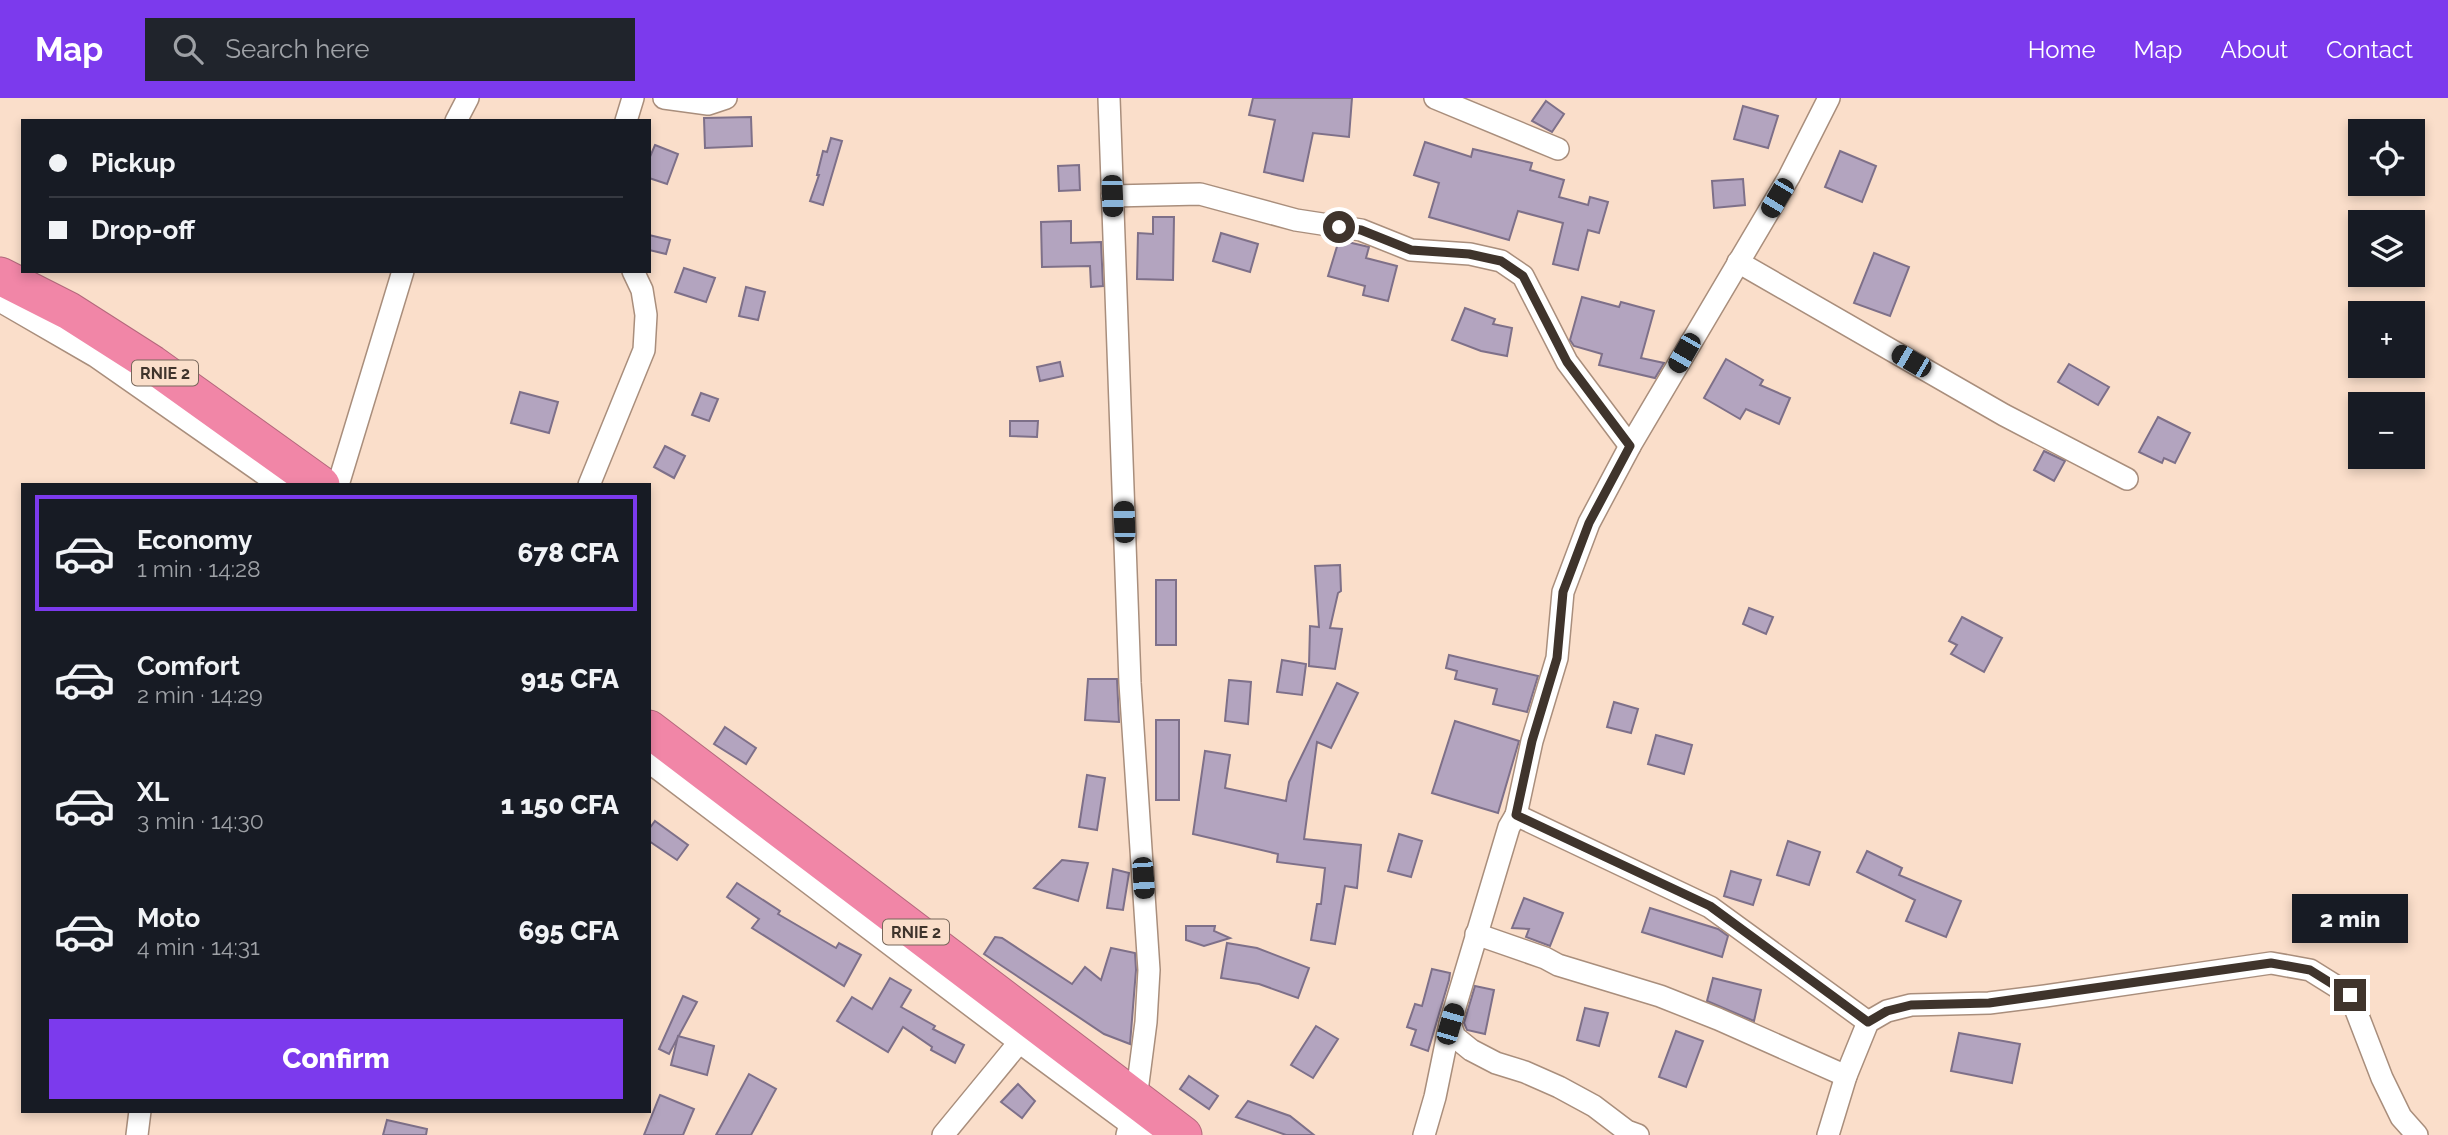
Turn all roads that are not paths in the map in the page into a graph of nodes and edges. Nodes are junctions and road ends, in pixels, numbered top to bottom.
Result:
1 (468, 98) edge
2 (633, 98) edge
3 (664, 98) edge
4 (726, 98) edge
5 (1109, 98) edge
6 (1435, 98) edge
7 (1829, 98) edge
8 (457, 119) edge
9 (627, 119) edge
10 (1558, 149) dead end
11 (1112, 196) junction
12 (1738, 262) junction
13 (402, 273) edge
14 (634, 273) edge
15 (0, 276) edge
16 (0, 301) edge
17 (1630, 446) junction
18 (2127, 479) dead end
19 (277, 483) edge
20 (318, 483) edge
21 (339, 483) edge
22 (590, 483) edge
23 (651, 731) edge
24 (651, 763) edge
25 (1516, 815) junction
26 (1476, 934) junction
27 (1868, 1022) junction
28 (1450, 1024) junction
29 (1027, 1032) junction
30 (1846, 1076) junction
31 (140, 1113) edge
32 (1135, 1123) edge
33 (137, 1135) edge
34 (943, 1135) edge
35 (1183, 1135) edge
36 (1424, 1135) edge
37 (1637, 1135) edge
38 (1828, 1135) edge
39 (2417, 1135) edge

1 - 8 street
2 - 9 street
3 - 4 street
5 - 11 street
6 - 10 street
7 - 12 street
11 - 17 street
11 - 32 street
12 - 17 street
12 - 18 street
13 - 21 street
14 - 22 street
15 - 20 highway, RNIE 2 / RNIE 2
16 - 19 street
17 - 25 street
23 - 29 highway, RNIE 2 / RNIE 2
24 - 29 street
25 - 26 street
25 - 27 street
26 - 28 street
26 - 30 street
27 - 30 street
27 - 39 street
28 - 36 street
28 - 37 street
29 - 32 highway, RNIE 2 / RNIE 2
29 - 34 street
30 - 38 street
31 - 33 street
32 - 35 highway, RNIE 2 / RNIE 2

